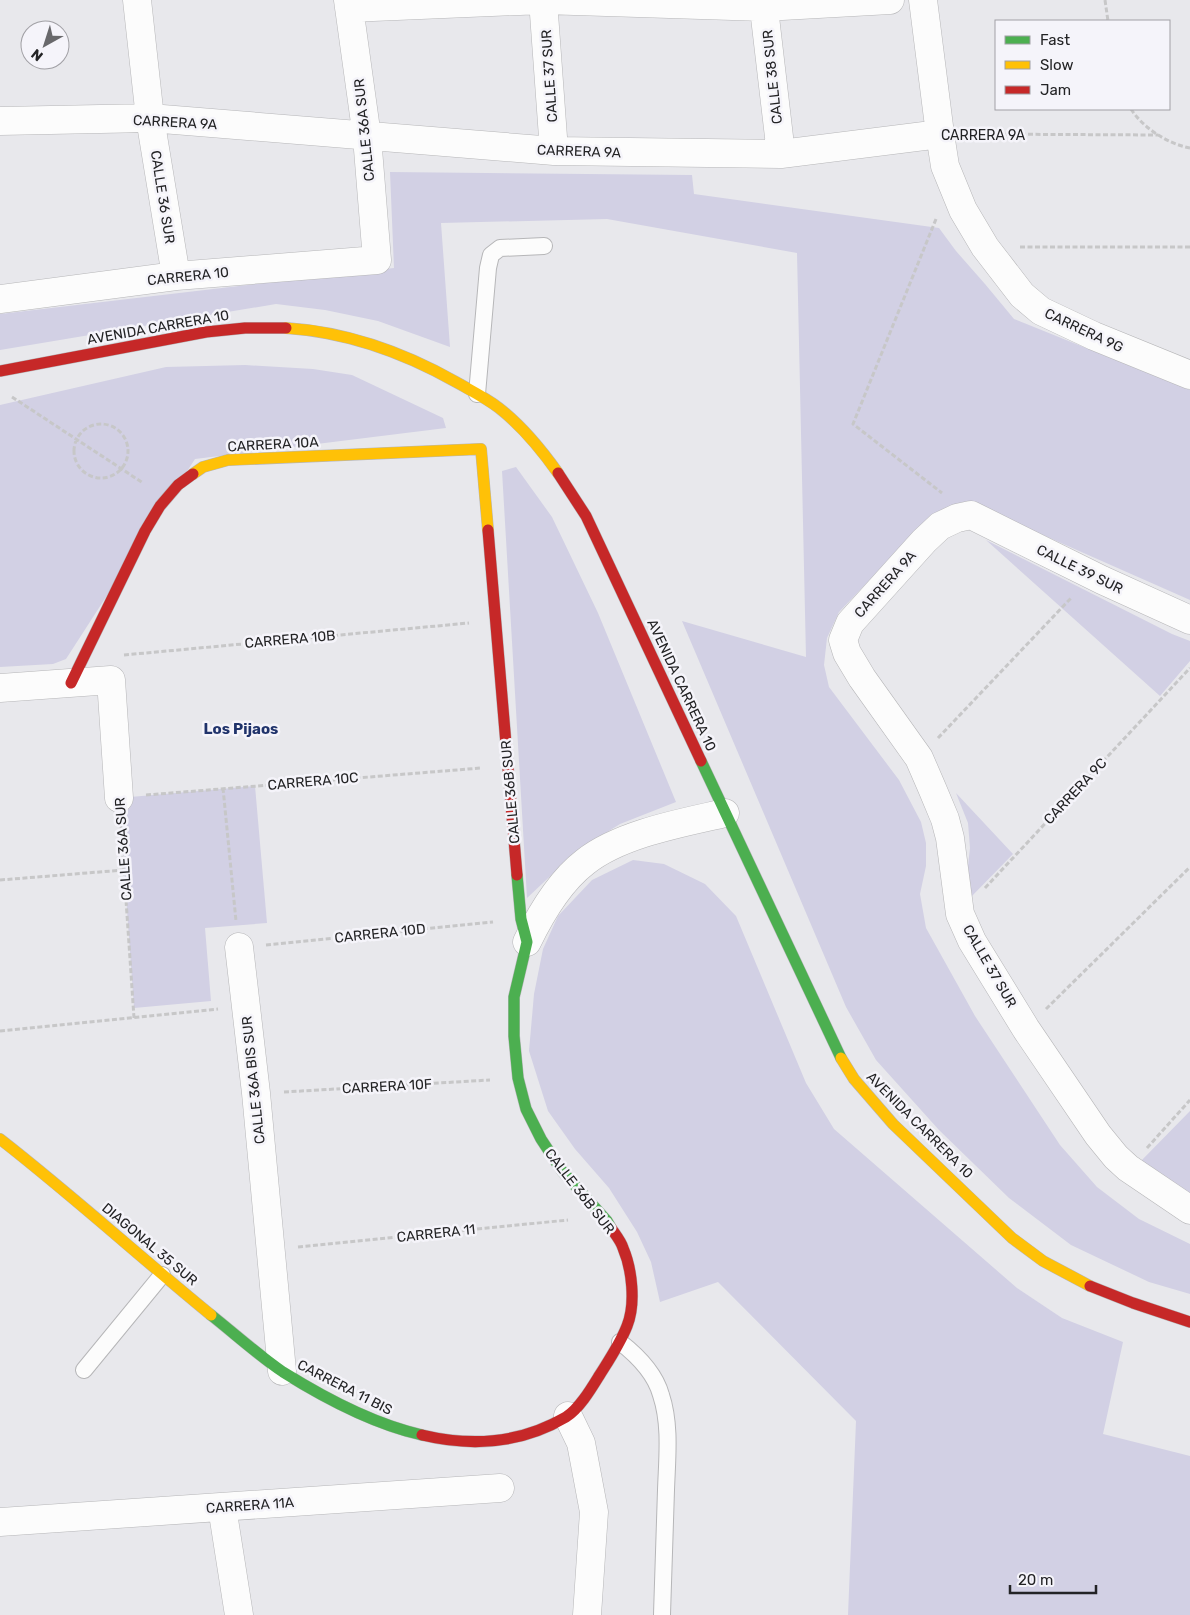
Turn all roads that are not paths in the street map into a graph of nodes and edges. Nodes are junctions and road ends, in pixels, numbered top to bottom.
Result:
1 (137, 0) edge
2 (543, 0) edge
3 (890, 0) edge
4 (923, 0) edge
5 (349, 4) edge
6 (763, 4) edge
7 (150, 118) junction
8 (0, 121) edge
9 (940, 134) junction
10 (367, 137) junction
11 (554, 152) junction
12 (780, 154) junction
13 (544, 246) dead end
14 (377, 260) joint
15 (176, 276) junction
16 (0, 299) edge
17 (0, 371) edge
18 (1190, 375) edge
19 (477, 394) junction
20 (481, 449) joint
21 (970, 514) joint
22 (1190, 620) edge
23 (862, 678) joint
24 (71, 683) junction
25 (0, 688) edge
26 (119, 798) road end
27 (725, 813) junction
28 (524, 930) junction
29 (239, 947) road end
30 (0, 1139) edge
31 (1190, 1210) edge
32 (162, 1275) junction
33 (1190, 1322) edge
34 (620, 1342) junction
35 (84, 1370) dead end
36 (282, 1371) junction
37 (568, 1416) junction
38 (500, 1488) dead end
39 (222, 1507) junction
40 (0, 1522) edge
41 (239, 1615) edge
42 (587, 1615) edge
43 (662, 1615) edge

1 - 7 street, CALLE 36 SUR
2 - 5 street
2 - 6 street
2 - 11 street, CALLE 37 SUR
3 - 6 street
4 - 9 street, CARRERA 9G
5 - 10 street, CALLE 36A SUR
6 - 12 street, CALLE 38 SUR
7 - 8 street, CARRERA 9A
7 - 10 street, CARRERA 9A
7 - 15 street, CALLE 36 SUR
9 - 12 street, CARRERA 9A
9 - 18 street, CARRERA 9G
10 - 11 street, CARRERA 9A
10 - 14 street, CALLE 36A SUR
11 - 12 street, CARRERA 9A
13 - 19 lane
14 - 15 street, CARRERA 10
15 - 16 street, CARRERA 10
17 - 19 street, AVENIDA CARRERA 10
19 - 27 street, AVENIDA CARRERA 10
20 - 24 street, CARRERA 10A
20 - 28 street, CALLE 36B SUR
21 - 22 street, CALLE 39 SUR
21 - 23 street, CARRERA 9A
23 - 31 street, CALLE 37 SUR
24 - 25 street
24 - 26 street, CALLE 36A SUR
27 - 28 street
27 - 33 street, AVENIDA CARRERA 10
28 - 34 street, CALLE 36B SUR
29 - 36 street, CALLE 36A BIS SUR
30 - 32 street, DIAGONAL 35 SUR
32 - 35 lane
32 - 36 street, DIAGONAL 35 SUR
34 - 37 street, CALLE 36B SUR
34 - 43 lane
36 - 37 street, CARRERA 11 BIS
37 - 42 street
38 - 39 street, CARRERA 11A
39 - 40 street, CARRERA 11A
39 - 41 street

